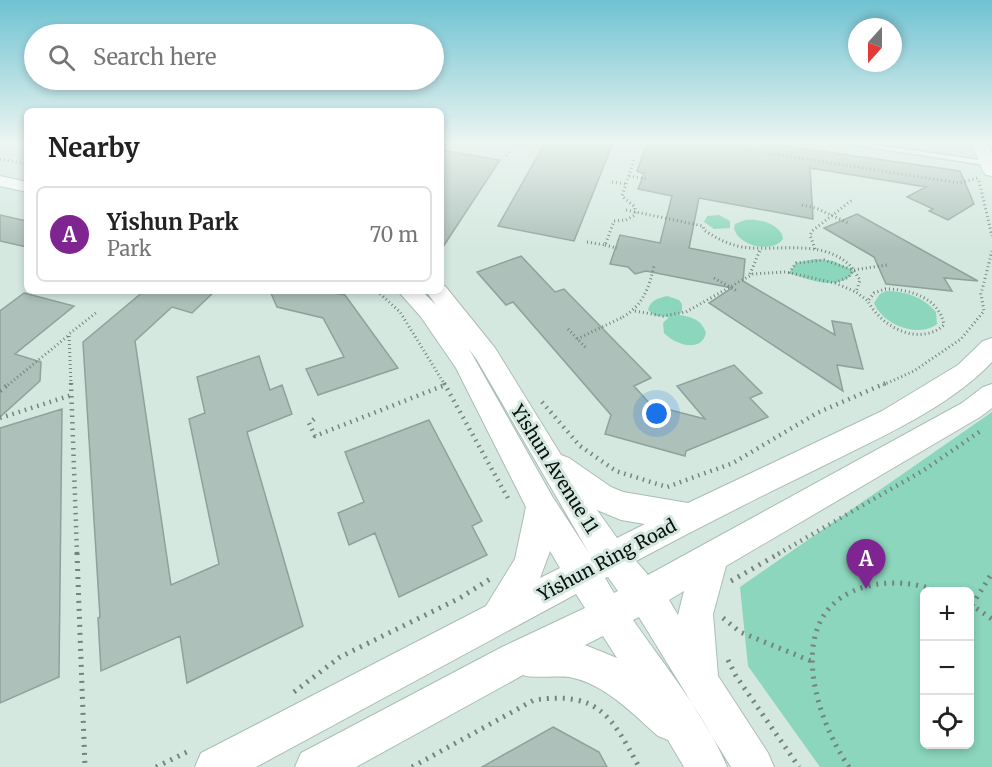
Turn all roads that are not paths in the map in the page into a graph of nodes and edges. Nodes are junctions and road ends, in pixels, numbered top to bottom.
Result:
1 (0, 181) edge
2 (24, 186) edge
3 (411, 294) edge
4 (439, 294) edge
5 (992, 347) edge
6 (992, 394) edge
7 (547, 458) junction
8 (528, 508) junction
9 (689, 517) junction
10 (612, 557) junction
11 (721, 570) junction
12 (583, 573) junction
13 (643, 596) junction
14 (610, 614) junction
15 (498, 617) junction
16 (515, 660) junction
17 (704, 687) junction
18 (698, 751) edge
19 (204, 758) edge
20 (747, 764) edge
21 (315, 767) edge

1 - 2 main road
3 - 8 main road, Yishun Avenue 11
4 - 7 main road, Yishun Avenue 11
5 - 9 main road, Yishun Ring Road
6 - 11 main road
7 - 9 main road
7 - 10 main road, Yishun Avenue 11
8 - 12 main road, Yishun Avenue 11
8 - 15 main road
9 - 10 main road, Yishun Ring Road
10 - 12 main road, Yishun Ring Road
10 - 13 main road, Yishun Avenue 11
11 - 13 main road
11 - 17 main road
12 - 14 main road, Yishun Avenue 11
12 - 15 main road, Yishun Ring Road
13 - 14 main road
13 - 17 main road, Yishun Avenue 11
14 - 16 main road
14 - 18 main road, Yishun Avenue 11
15 - 19 main road, Yishun Ring Road
16 - 18 main road
16 - 21 main road
17 - 20 main road, Yishun Avenue 11

